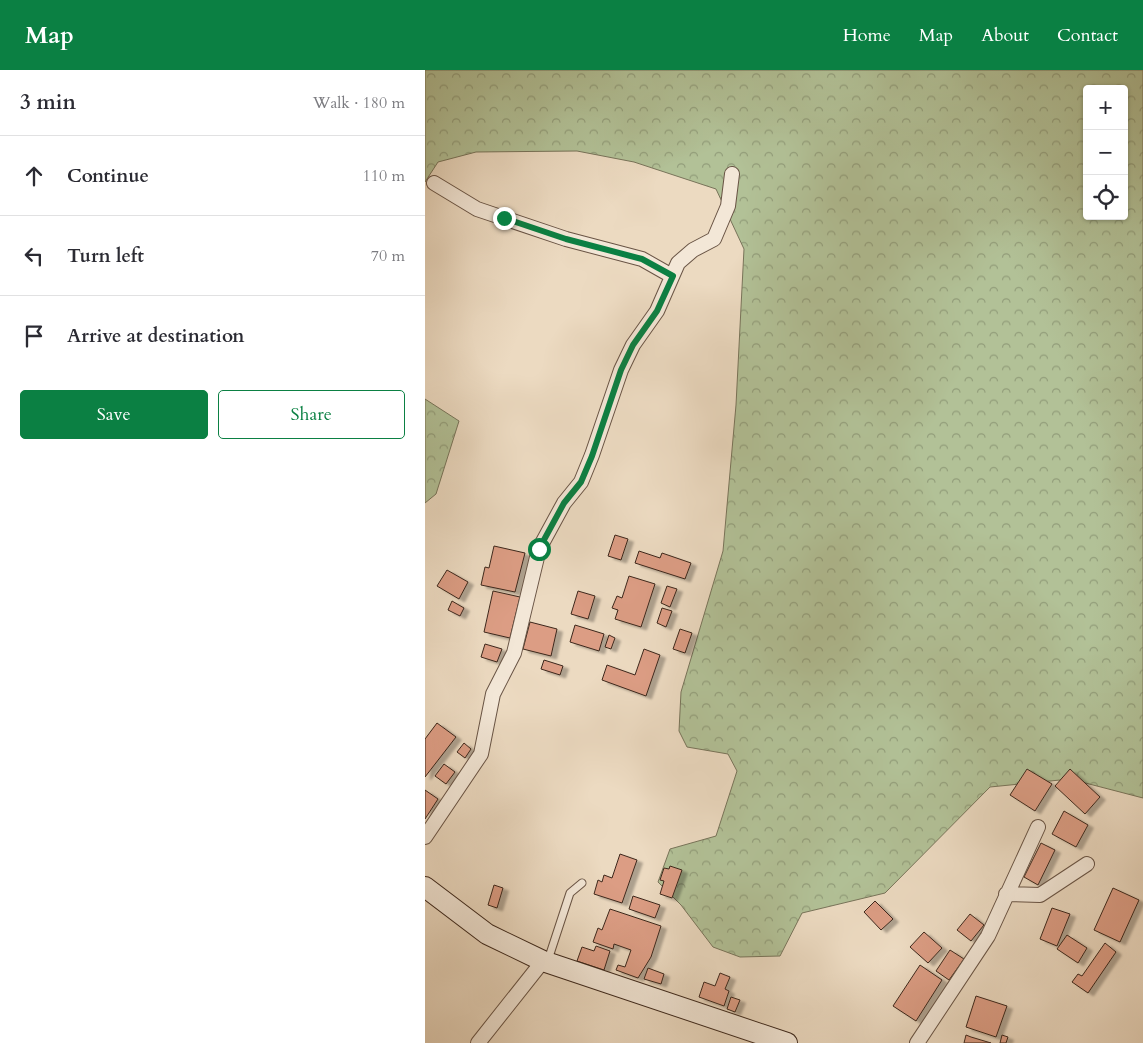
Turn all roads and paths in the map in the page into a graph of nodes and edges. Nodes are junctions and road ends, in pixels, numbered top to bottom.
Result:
1 (732, 174) dead end
2 (434, 183) dead end
3 (673, 276) junction
4 (1038, 827) dead end
5 (425, 838) edge
6 (1087, 864) dead end
7 (582, 883) dead end
8 (425, 887) edge
9 (1006, 894) junction
10 (545, 962) junction
11 (478, 1043) edge
12 (787, 1043) edge
13 (917, 1043) edge

1 - 3 street
2 - 3 street
3 - 5 street
4 - 9 street
6 - 9 street
7 - 10 lane
8 - 10 street
9 - 13 street
10 - 11 street
10 - 12 street

